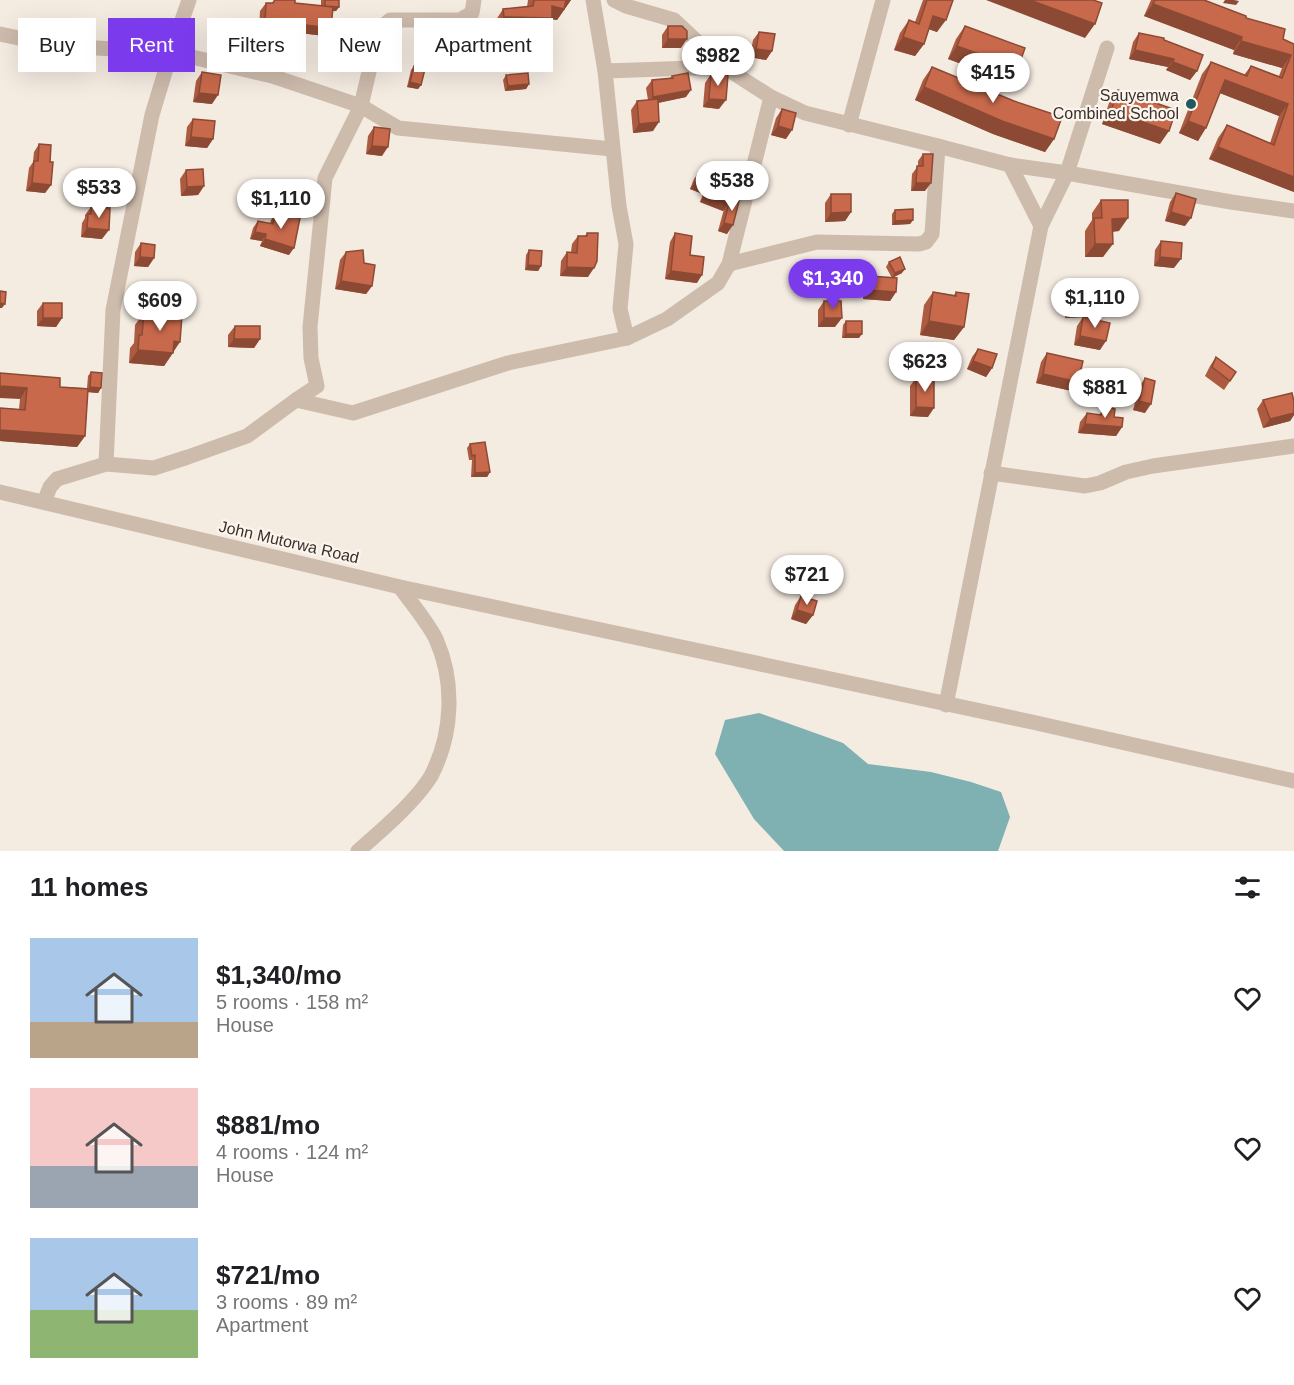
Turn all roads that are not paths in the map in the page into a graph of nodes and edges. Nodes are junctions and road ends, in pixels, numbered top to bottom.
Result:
1 (189, 0) edge
2 (474, 0) edge
3 (593, 0) edge
4 (614, 0) edge
5 (883, 0) edge
6 (183, 18) edge
7 (0, 34) edge
8 (1107, 48) dead end
9 (108, 49) edge
10 (195, 58) edge
11 (724, 67) junction
12 (604, 71) junction
13 (165, 72) edge
14 (771, 97) junction
15 (361, 106) junction
16 (849, 124) junction
17 (938, 146) junction
18 (612, 149) junction
19 (1010, 165) junction
20 (1066, 173) junction
21 (1294, 211) edge
22 (1041, 226) junction
23 (729, 264) junction
24 (627, 338) junction
25 (296, 400) junction
26 (1294, 446) edge
27 (106, 464) junction
28 (992, 473) junction
29 (0, 492) edge
30 (44, 502) junction
31 (400, 587) junction
32 (946, 705) junction
33 (1294, 782) edge
34 (358, 851) edge

1 - 6 street
2 - 15 street
3 - 12 street
4 - 11 street
5 - 16 street
7 - 9 street
8 - 20 street
10 - 15 street
11 - 12 street
11 - 14 street
12 - 18 street
13 - 27 street
14 - 16 street
14 - 23 street
15 - 18 street
15 - 25 street
16 - 17 street
17 - 19 street
17 - 23 street
18 - 24 street
19 - 20 street
19 - 22 street
20 - 21 street
20 - 22 street
22 - 28 street
23 - 24 street
24 - 25 street
25 - 27 street
26 - 28 street
27 - 30 street
28 - 32 street
29 - 30 street, John Mutorwa Road
30 - 31 street, John Mutorwa Road
31 - 32 street, John Mutorwa Road
31 - 34 street
32 - 33 street, John Mutorwa Road

